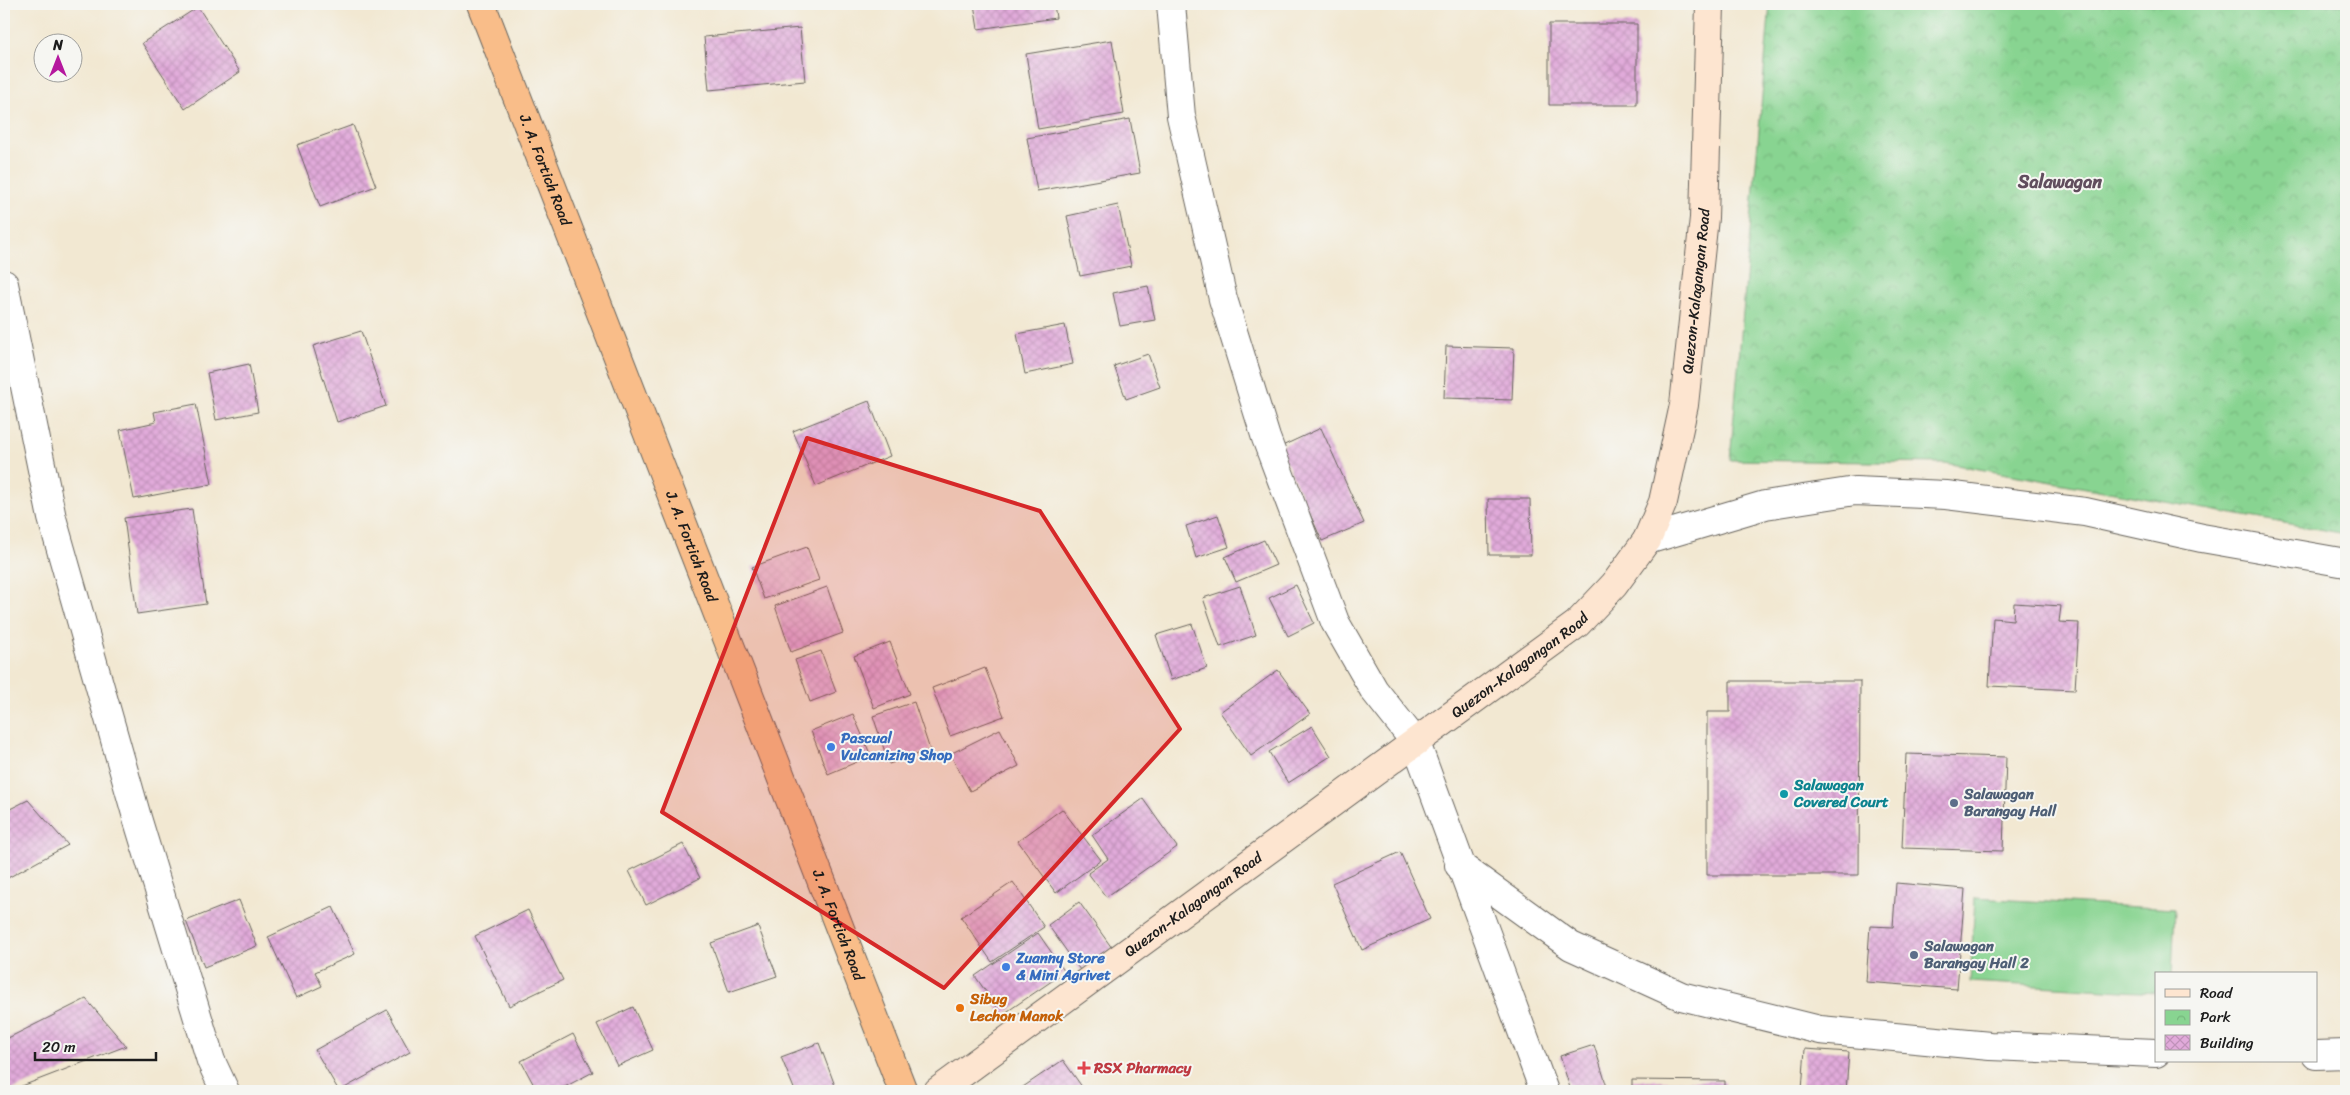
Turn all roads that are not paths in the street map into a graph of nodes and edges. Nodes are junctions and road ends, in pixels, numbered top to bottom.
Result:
1 (481, 4) edge
2 (1171, 4) edge
3 (1710, 4) edge
4 (4, 284) edge
5 (1648, 540) junction
6 (2346, 562) edge
7 (1416, 743) junction
8 (1459, 865) junction
9 (2155, 1053) edge
10 (2346, 1054) edge
11 (2318, 1055) edge
12 (225, 1091) edge
13 (903, 1091) edge
14 (938, 1091) edge
15 (1544, 1091) edge

1 - 13 highway, J. A. Fortich Road
2 - 7 street
3 - 5 main road, Quezon-Kalagangan Road
4 - 12 street
5 - 6 street
5 - 7 main road, Quezon-Kalagangan Road
7 - 8 street
7 - 14 main road, Quezon-Kalagangan Road
8 - 9 street
8 - 15 street
10 - 11 street

